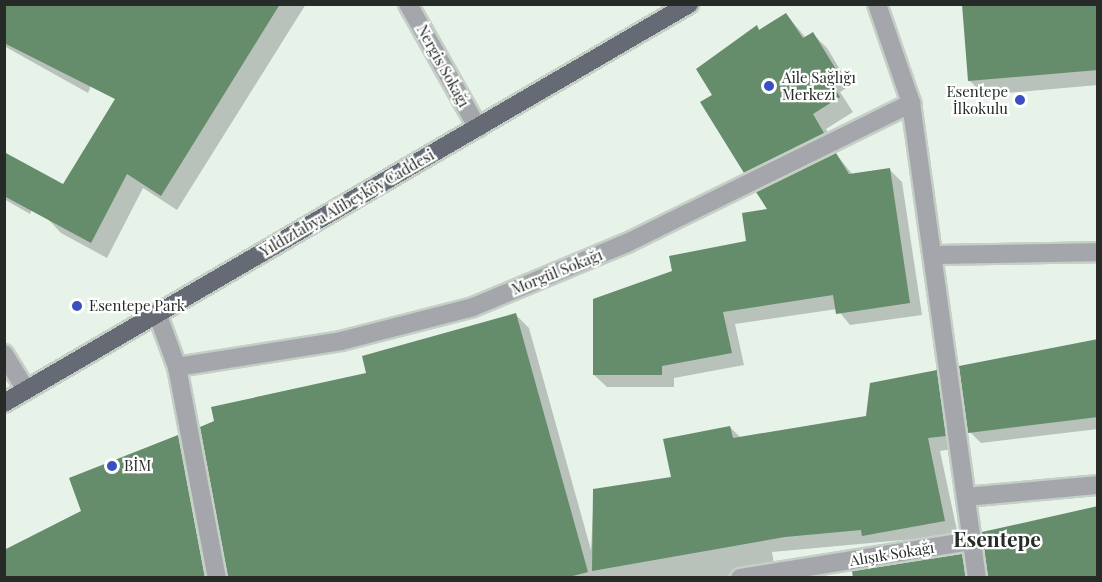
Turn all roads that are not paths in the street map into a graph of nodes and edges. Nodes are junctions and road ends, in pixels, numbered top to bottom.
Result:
1 (408, 4) edge
2 (690, 4) edge
3 (877, 4) edge
4 (911, 103) junction
5 (478, 128) junction
6 (1098, 252) edge
7 (932, 255) junction
8 (157, 313) junction
9 (4, 354) edge
10 (177, 367) junction
11 (26, 390) junction
12 (4, 403) edge
13 (1098, 485) edge
14 (966, 497) junction
15 (972, 541) junction
16 (217, 578) edge
17 (740, 578) edge
18 (978, 578) edge

1 - 5 street, Nergis Sokağı
2 - 5 main road, Yıldıztabya Alibeyköy Caddesi
3 - 4 street
4 - 7 street
4 - 10 street, Morgül Sokağı
5 - 8 main road, Yıldıztabya Alibeyköy Caddesi
6 - 7 street
7 - 14 street
8 - 10 street
8 - 11 main road, Yıldıztabya Alibeyköy Caddesi
9 - 11 street
10 - 16 street
11 - 12 main road, Yıldıztabya Alibeyköy Caddesi
13 - 14 street
14 - 15 street
15 - 17 street, Alışık Sokağı
15 - 18 street

